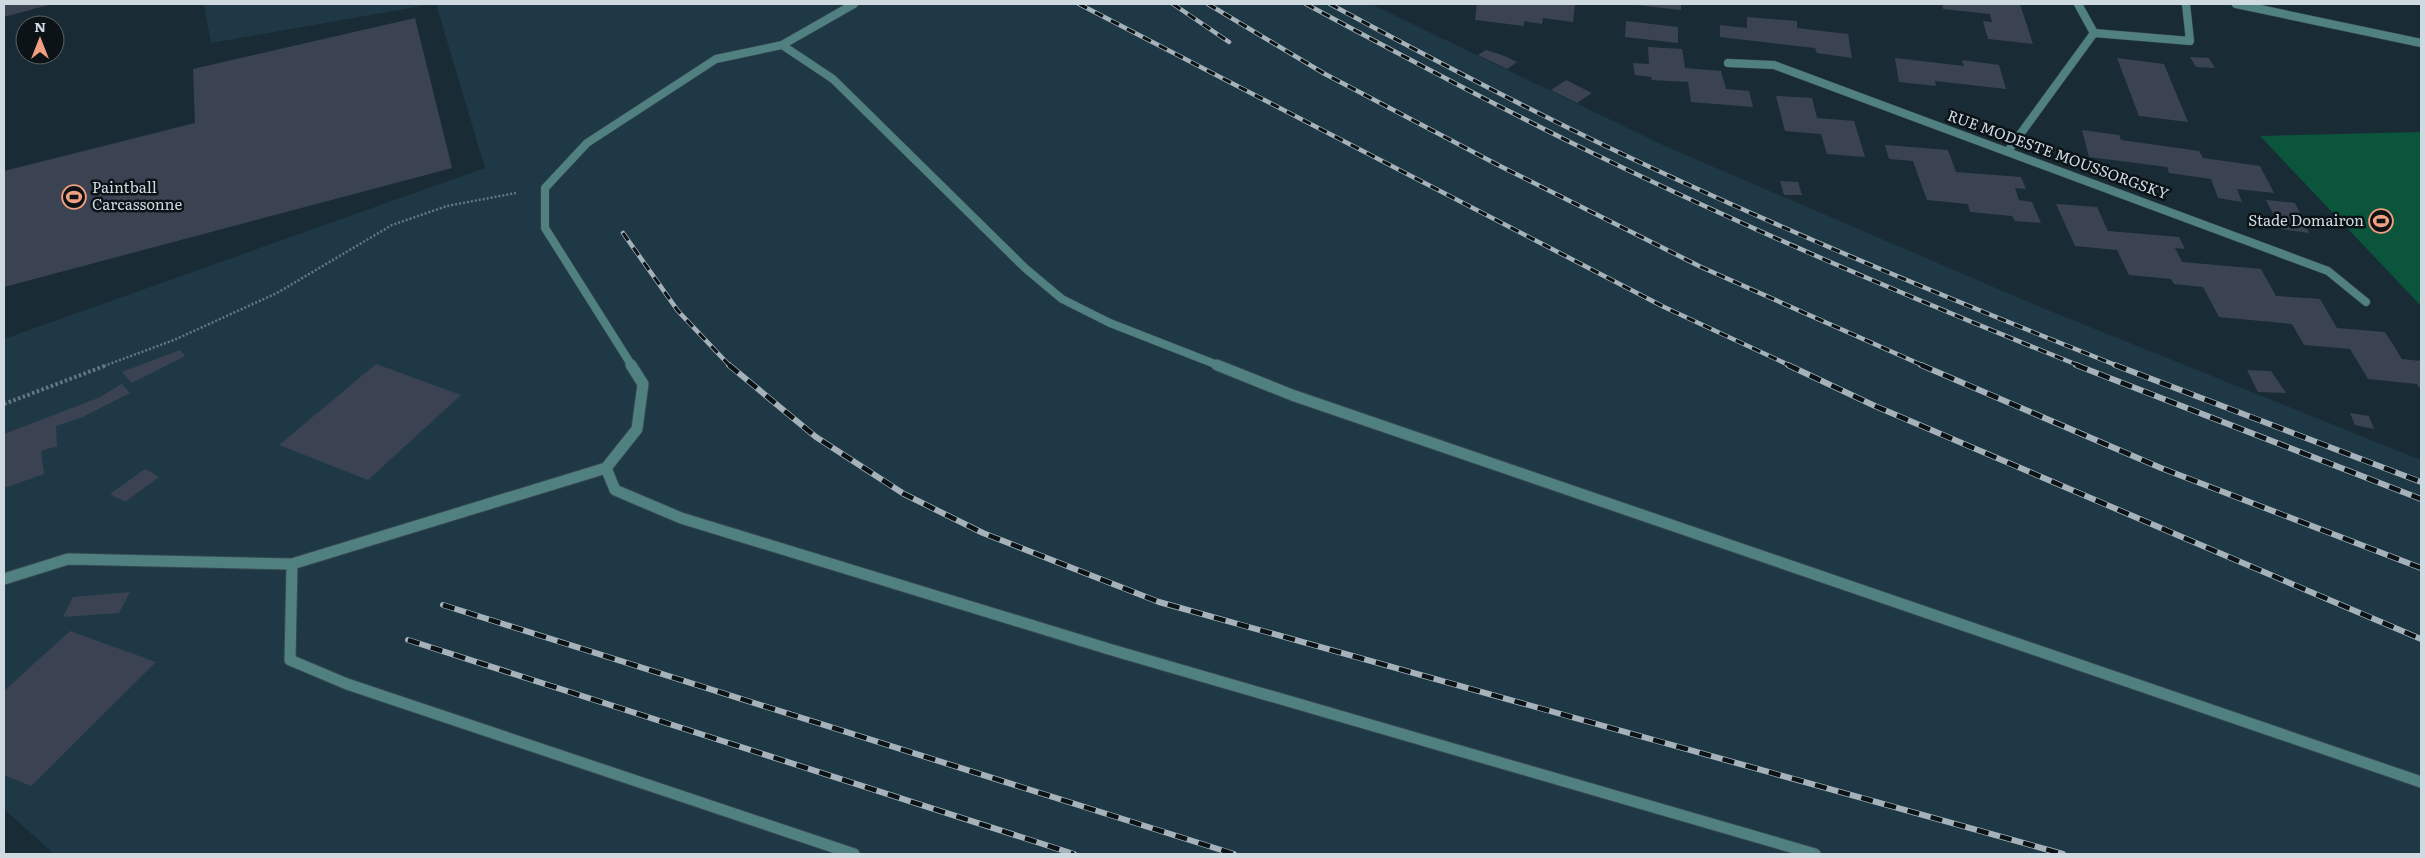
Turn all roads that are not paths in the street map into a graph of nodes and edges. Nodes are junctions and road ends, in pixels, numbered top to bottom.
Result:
1 (854, 4) edge
2 (2078, 4) edge
3 (2186, 4) edge
4 (2236, 4) edge
5 (2255, 6) edge
6 (2094, 33) junction
7 (2421, 43) edge
8 (782, 45) junction
9 (1728, 63) dead end
10 (2008, 151) junction
11 (2366, 302) dead end
12 (606, 468) junction
13 (292, 564) junction
14 (4, 579) edge
15 (2421, 782) edge
16 (854, 854) edge
17 (1815, 854) edge

1 - 8 street
2 - 6 street
3 - 6 street
4 - 5 street
5 - 7 street
6 - 10 street
8 - 12 street
8 - 15 street
9 - 10 street, RUE MODESTE MOUSSORGSKY
10 - 11 street, RUE MODESTE MOUSSORGSKY
12 - 13 street
12 - 17 street
13 - 14 street
13 - 16 street

